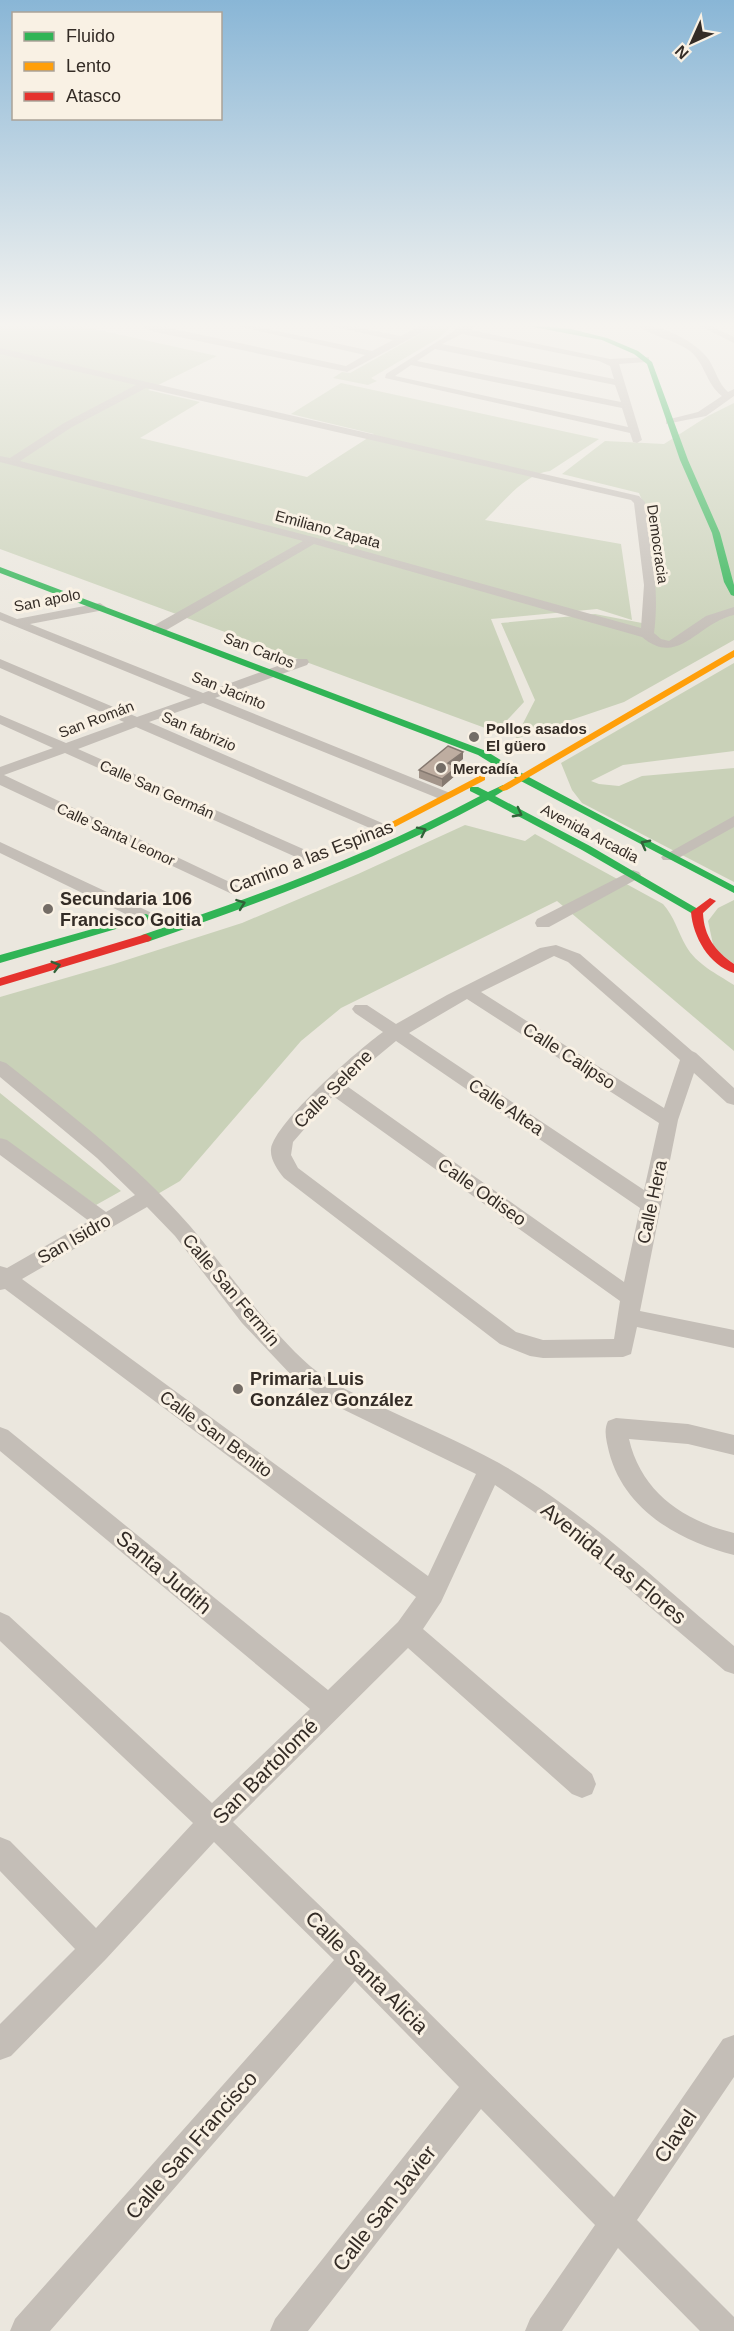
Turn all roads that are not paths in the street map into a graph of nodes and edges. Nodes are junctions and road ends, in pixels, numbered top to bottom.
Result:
1 (54, 433) edge
2 (355, 433) edge
3 (622, 433) edge
4 (635, 433) edge
5 (674, 433) edge
6 (6, 460) edge
7 (314, 540) junction
8 (0, 570) edge
9 (734, 593) edge
10 (100, 607) junction
11 (734, 611) edge
12 (0, 616) edge
13 (16, 622) junction
14 (0, 627) edge
15 (158, 629) junction
16 (647, 634) junction
17 (734, 653) edge
18 (302, 662) dead end
19 (0, 663) edge
20 (272, 673) junction
21 (204, 697) junction
22 (0, 719) edge
23 (614, 721) junction
24 (136, 722) junction
25 (556, 740) dead end
26 (67, 748) junction
27 (509, 764) junction
28 (0, 772) edge
29 (521, 777) junction
30 (0, 779) edge
31 (467, 785) junction
32 (445, 796) junction
33 (486, 796) junction
34 (734, 821) edge
35 (384, 829) junction
36 (364, 838) dead end
37 (0, 847) edge
38 (318, 857) joint
39 (669, 857) junction
40 (293, 866) dead end
41 (633, 875) junction
42 (237, 887) joint
43 (734, 891) edge
44 (211, 896) dead end
45 (697, 912) junction
46 (151, 915) joint
47 (543, 923) dead end
48 (0, 959) edge
49 (734, 969) edge
50 (0, 982) edge
51 (469, 992) junction
52 (361, 1010) dead end
53 (395, 1032) junction
54 (690, 1058) junction
55 (0, 1067) edge
56 (333, 1086) junction
57 (730, 1089) edge
58 (669, 1120) junction
59 (0, 1145) edge
60 (149, 1196) junction
61 (651, 1205) junction
62 (104, 1221) junction
63 (2, 1278) edge
64 (630, 1307) junction
65 (734, 1339) edge
66 (623, 1348) joint
67 (0, 1437) edge
68 (734, 1446) edge
69 (490, 1470) junction
70 (734, 1544) edge
71 (432, 1594) junction
72 (0, 1624) edge
73 (407, 1631) junction
74 (734, 1662) edge
75 (328, 1707) junction
76 (582, 1784) dead end
77 (214, 1821) junction
78 (0, 1851) edge
79 (96, 1949) junction
80 (354, 1959) junction
81 (0, 2046) edge
82 (734, 2050) edge
83 (480, 2085) junction
84 (616, 2222) junction
85 (27, 2331) edge
86 (287, 2331) edge
87 (542, 2331) edge
88 (724, 2331) edge

1 - 6 street
2 - 16 street, Democracia
3 - 4 street
5 - 9 street
6 - 7 street, Emiliano Zapata
7 - 15 street
7 - 16 street, Emiliano Zapata
8 - 10 street, San Carlos
10 - 13 street, San apolo
10 - 15 street, San Carlos
11 - 16 street, Emiliano Zapata
12 - 13 street, San Jacinto
13 - 14 street, San apolo
13 - 21 street, San Jacinto
15 - 20 street, San Carlos
17 - 23 street, Camino a las Espinas
18 - 20 street, San Román
19 - 24 street, San fabrizio
20 - 21 street, San Román
20 - 27 street, San Carlos
21 - 24 street, San Román
21 - 32 street, San Jacinto
22 - 26 street, Calle San Germán
23 - 25 street, Camino a las Espinas
23 - 29 street, Camino a las Espinas
24 - 26 street, San Román
24 - 35 street, San fabrizio
26 - 28 street, San Román
26 - 38 street, Calle San Germán
27 - 29 street, Avenida Arcadia
27 - 31 street, Camino a las Espinas
29 - 33 street, Camino a las Espinas
39 -> 29 street, Avenida Arcadia
30 - 42 street, Calle Santa Leonor
31 - 32 street, Camino a las Espinas
31 - 33 street, Avenida Arcadia
32 - 35 street, Camino a las Espinas
33 -> 41 street, Avenida Arcadia
50 -> 33 street, Camino a las Espinas
34 - 39 street
35 - 36 street, Camino a las Espinas
37 - 46 street
38 - 40 street, Camino a las Espinas
39 - 43 street, Avenida Arcadia
41 - 45 street, Avenida Arcadia
41 - 47 street
42 - 44 street, Camino a las Espinas
43 - 45 street
45 - 49 street
46 - 48 street
51 - 53 street, Calle Selene
51 - 54 street, Calle Selene
51 - 58 street, Calle Calipso
52 - 53 street, Calle Altea
53 - 56 street, Calle Selene
53 - 61 street, Calle Altea
54 - 57 street, Calle Selene
54 - 58 street, Calle Hera
55 - 60 street, Calle San Fermín
56 - 64 street, Calle Odiseo
56 - 66 street, Calle Selene
58 - 61 street, Calle Hera
59 - 62 street
60 - 62 street, San Isidro
60 - 69 street, Calle San Fermín
61 - 64 street, Calle Hera
62 - 63 street, San Isidro
63 - 71 street, Calle San Benito
64 - 65 street
64 - 66 street, Calle Hera
67 - 75 street, Santa Judith
68 - 70 street
69 - 71 street, San Bartolomé
69 - 74 street, Avenida Las Flores
71 - 73 street, San Bartolomé
72 - 77 street, Calle Santa Alicia
73 - 75 street, San Bartolomé
73 - 76 street
75 - 77 street, San Bartolomé
77 - 79 street, San Bartolomé
77 - 80 street, Calle Santa Alicia
78 - 79 street
79 - 81 street, San Bartolomé
80 - 83 street, Calle Santa Alicia
80 - 85 street, Calle San Francisco
82 - 84 street, Clavel
83 - 84 street, Calle Santa Alicia
83 - 86 street, Calle San Javier
84 - 87 street, Clavel
84 - 88 street, Calle Santa Alicia

